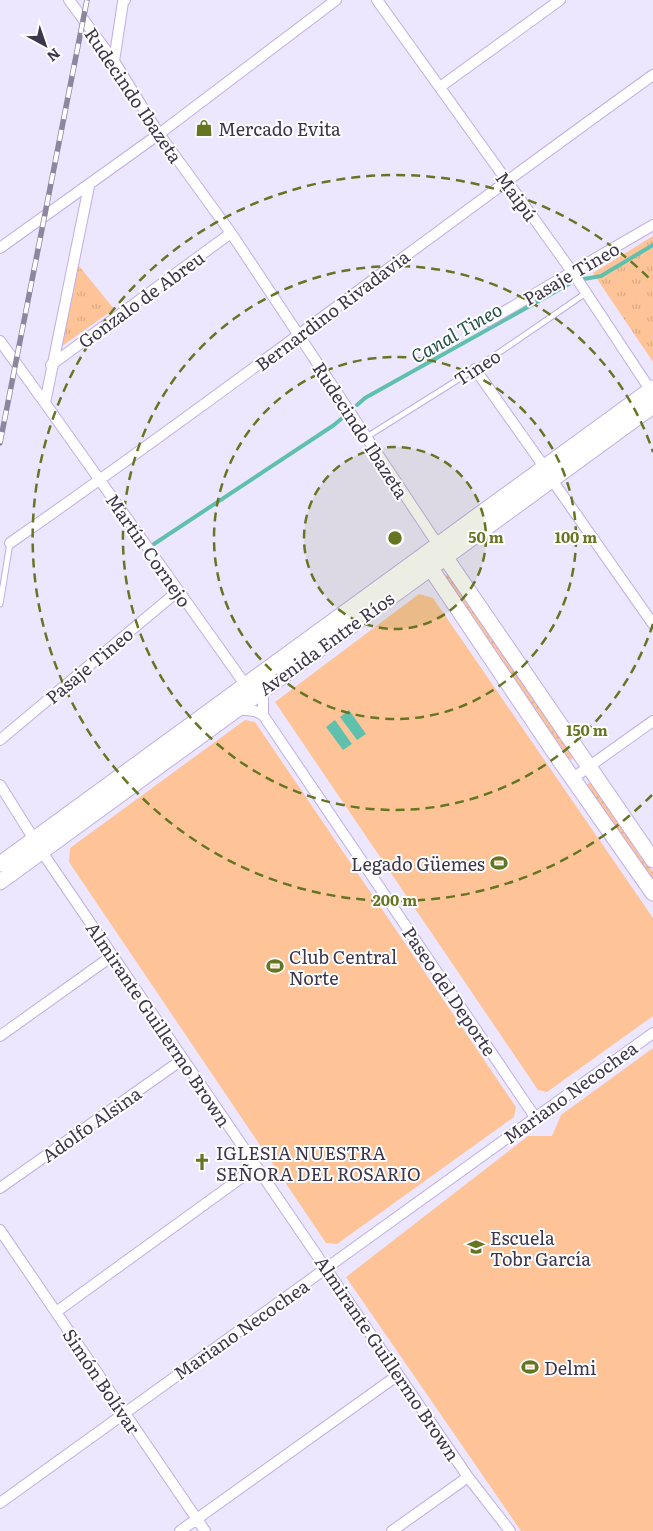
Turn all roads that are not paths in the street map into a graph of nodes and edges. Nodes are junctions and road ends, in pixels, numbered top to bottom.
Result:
1 (69, 0) edge
2 (125, 0) edge
3 (336, 0) edge
4 (377, 0) edge
5 (560, 0) edge
6 (114, 61) junction
7 (653, 75) edge
8 (440, 87) junction
9 (159, 134) junction
10 (506, 181) junction
11 (89, 186) junction
12 (653, 225) edge
13 (231, 233) junction
14 (0, 248) edge
15 (573, 273) junction
16 (586, 293) junction
17 (488, 321) dead end
18 (300, 335) junction
19 (0, 341) edge
20 (51, 365) junction
21 (475, 369) junction
22 (652, 391) edge
23 (45, 403) junction
24 (653, 406) edge
25 (365, 438) junction
26 (548, 474) junction
27 (100, 480) junction
28 (10, 543) joint
29 (442, 551) junction
30 (427, 562) junction
31 (178, 591) junction
32 (0, 604) edge
33 (653, 624) edge
34 (266, 687) junction
35 (249, 691) junction
36 (236, 709) junction
37 (263, 716) junction
38 (653, 721) edge
39 (0, 740) edge
40 (589, 767) junction
41 (573, 778) junction
42 (0, 785) edge
43 (37, 845) junction
44 (653, 860) edge
45 (0, 864) edge
46 (0, 882) edge
47 (653, 893) edge
48 (112, 956) junction
49 (653, 1033) edge
50 (0, 1036) edge
51 (183, 1059) junction
52 (535, 1117) junction
53 (256, 1167) junction
54 (0, 1188) edge
55 (0, 1230) edge
56 (327, 1268) junction
57 (56, 1312) junction
58 (398, 1375) junction
59 (122, 1413) junction
60 (468, 1477) junction
61 (0, 1503) edge
62 (196, 1519) junction
63 (180, 1531) edge
64 (205, 1531) edge
65 (392, 1531) edge
66 (510, 1531) edge

1 - 6 street, Rudecindo Ibazeta
2 - 6 street
3 - 9 street
4 - 8 street, Maipú
5 - 8 street
6 - 9 street, Rudecindo Ibazeta
7 - 10 street, Bernardino Rivadavia
8 - 10 street, Maipú
9 - 11 street
9 - 13 street, Rudecindo Ibazeta
10 - 15 street, Maipú
10 - 18 street, Bernardino Rivadavia
11 - 14 street
11 - 20 street
12 - 15 street, Pasaje Tineo
13 - 18 street, Rudecindo Ibazeta
13 - 20 street, Gonzalo de Abreu
15 - 16 street, Maipú
15 - 17 street, Pasaje Tineo
16 - 21 lane, Tineo
16 - 22 street, Maipú
18 - 25 street, Rudecindo Ibazeta
18 - 27 street, Bernardino Rivadavia
19 - 23 street, Martín Cornejo
20 - 23 street
21 - 25 lane, Tineo
21 - 26 street
22 - 26 main road, Avenida Entre Ríos
23 - 27 street, Martín Cornejo
24 - 26 main road, Avenida Entre Ríos
25 - 29 street, Rudecindo Ibazeta
26 - 29 main road, Avenida Entre Ríos
26 - 33 street
27 - 28 street, Bernardino Rivadavia
27 - 31 street, Martín Cornejo
28 - 32 lane
29 - 30 main road, Avenida Entre Ríos
29 - 40 main road, Rudecindo Ibazeta
30 - 34 main road, Avenida Entre Ríos
30 - 35 main road, Avenida Entre Ríos
30 - 41 main road
31 - 35 street, Martín Cornejo
31 - 39 street, Pasaje Tineo
34 - 35 main road, Avenida Entre Ríos
34 - 37 street
35 - 36 main road, Avenida Entre Ríos
35 - 43 main road, Avenida Entre Ríos
36 - 37 street
36 - 43 main road, Avenida Entre Ríos
37 - 52 street, Paseo del Deporte
38 - 40 street
40 - 41 street
40 - 44 main road, Rudecindo Ibazeta
41 - 47 main road
42 - 43 street, Almirante Guillermo Brown
43 - 45 main road, Avenida Entre Ríos
43 - 46 main road, Avenida Entre Ríos
43 - 48 street, Almirante Guillermo Brown
48 - 50 street
48 - 51 street, Almirante Guillermo Brown
49 - 52 street, Mariano Necochea
51 - 53 street, Almirante Guillermo Brown
51 - 54 street, Adolfo Alsina
52 - 56 street, Mariano Necochea
53 - 56 street, Almirante Guillermo Brown
53 - 57 street
55 - 57 street, Simón Bolívar
56 - 58 street, Almirante Guillermo Brown
56 - 59 street, Mariano Necochea
57 - 59 street, Simón Bolívar
58 - 60 street, Almirante Guillermo Brown
58 - 62 street
59 - 61 street, Mariano Necochea
59 - 62 street, Simón Bolívar
60 - 65 street
60 - 66 street, Almirante Guillermo Brown
62 - 63 street
62 - 64 street, Simón Bolívar

